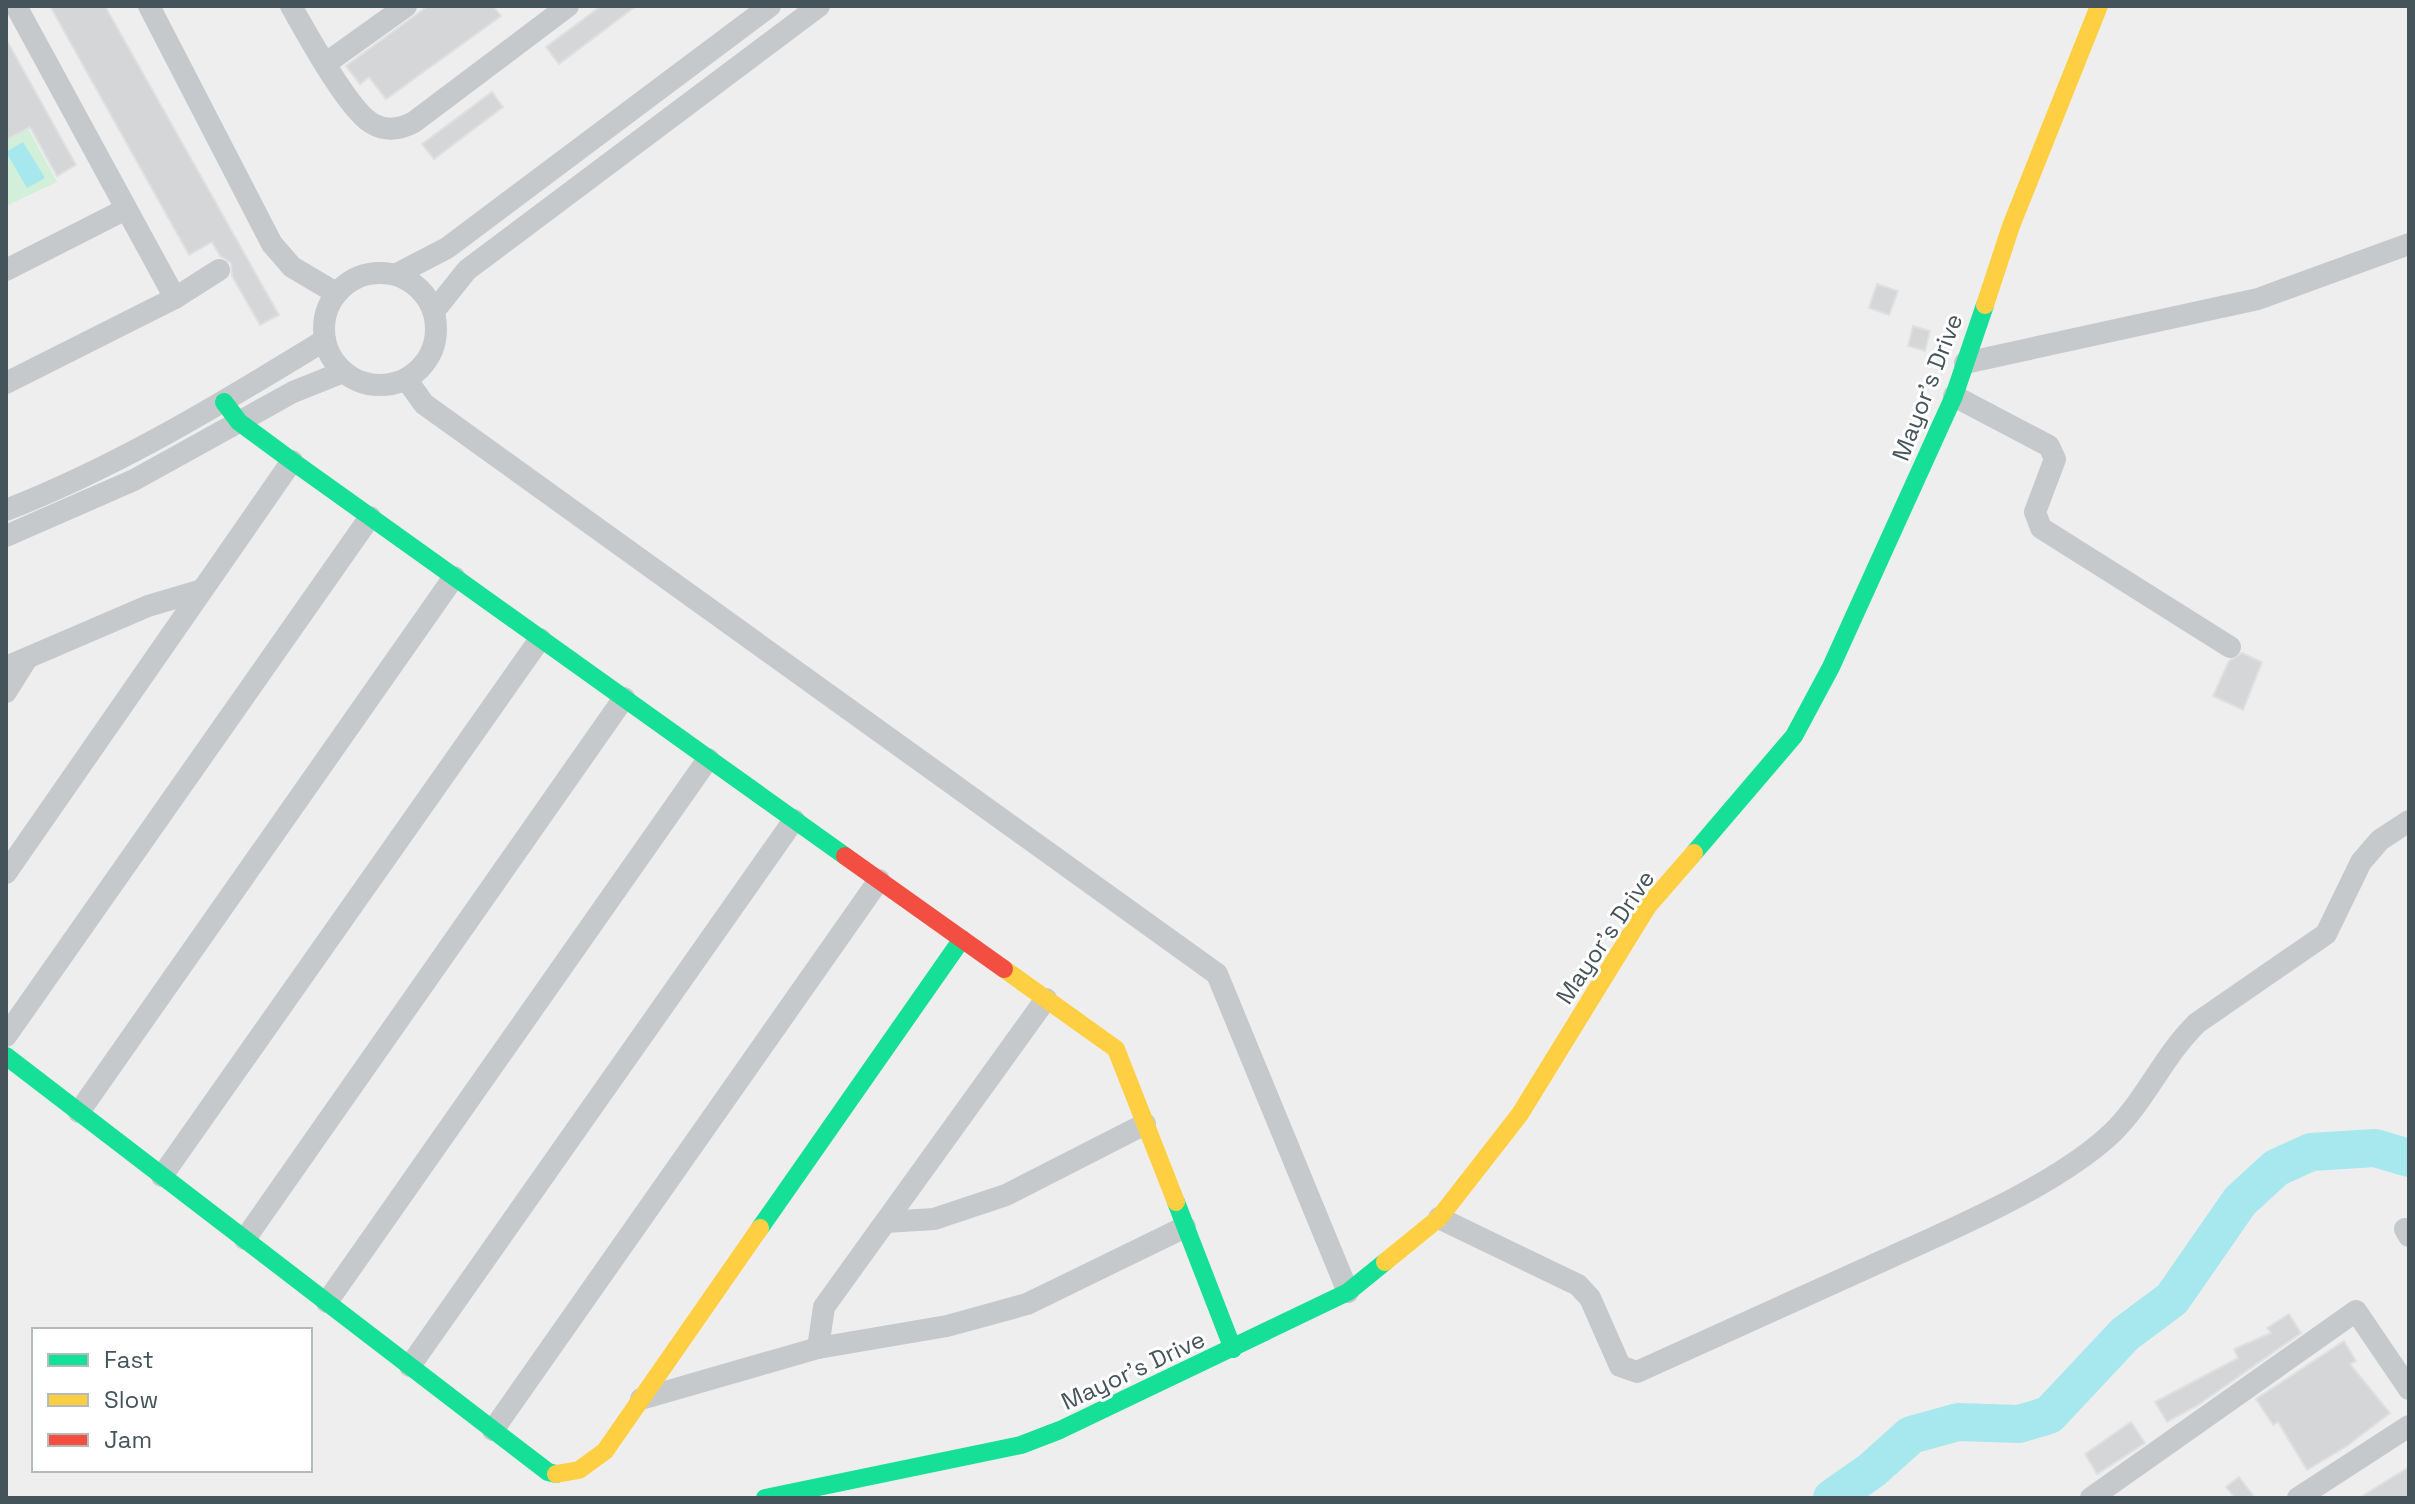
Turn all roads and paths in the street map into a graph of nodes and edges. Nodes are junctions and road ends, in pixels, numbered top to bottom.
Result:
1 (16, 6) edge
2 (149, 6) edge
3 (291, 6) edge
4 (568, 6) edge
5 (770, 6) edge
6 (819, 6) edge
7 (2099, 6) edge
8 (404, 7) edge
9 (325, 64) junction
10 (126, 209) junction
11 (2409, 244) edge
12 (6, 270) edge
13 (219, 270) dead end
14 (397, 274) junction
15 (336, 293) junction
16 (175, 298) junction
17 (435, 310) junction
18 (325, 340) junction
19 (1965, 363) junction
20 (343, 372) junction
21 (406, 379) junction
22 (6, 383) edge
23 (1954, 396) junction
24 (224, 402) junction
25 (239, 422) junction
26 (292, 461) junction
27 (6, 510) edge
28 (370, 517) junction
29 (6, 536) edge
30 (454, 577) junction
31 (202, 590) junction
32 (540, 639) junction
33 (2230, 647) dead end
34 (16, 664) edge
35 (6, 692) edge
36 (624, 698) junction
37 (708, 759) junction
38 (794, 820) junction
39 (2409, 821) edge
40 (6, 873) edge
41 (879, 880) junction
42 (962, 939) junction
43 (1046, 999) junction
44 (6, 1036) edge
45 (6, 1056) edge
46 (79, 1112) junction
47 (1145, 1124) junction
48 (162, 1176) junction
49 (1439, 1218) junction
50 (886, 1222) junction
51 (1185, 1227) junction
52 (245, 1239) junction
53 (1348, 1292) junction
54 (327, 1302) junction
55 (818, 1348) junction
56 (1233, 1349) junction
57 (410, 1366) junction
58 (2409, 1389) edge
59 (641, 1399) junction
60 (2409, 1426) edge
61 (493, 1430) junction
62 (765, 1498) edge
63 (2091, 1498) edge
64 (2298, 1498) edge

1 - 10 street
2 - 15 street
3 - 9 street
4 - 9 street
5 - 14 street
6 - 17 street
7 - 19 street, Mayor's Drive
8 - 9 street
10 - 12 street
10 - 16 street
11 - 19 street
13 - 16 street
14 - 15 street
14 - 17 street
15 - 18 street
16 - 22 street
17 - 21 street
18 - 20 street
18 - 24 street
19 - 23 street, Mayor's Drive
20 - 21 street
20 - 25 street
21 - 53 street
23 - 33 street
23 - 49 street, Mayor's Drive
24 - 25 street
24 - 27 street
25 - 26 street
25 - 29 street
26 - 28 street
26 - 31 street
28 - 30 street
28 - 44 street
30 - 32 street
30 - 46 street
31 - 34 street
31 - 40 street
32 - 36 street
32 - 48 street
34 - 35 street
36 - 37 street
36 - 52 street
37 - 38 street
37 - 54 street
38 - 41 street
38 - 57 street
39 - 49 street
41 - 42 street
41 - 61 street
42 - 43 street
42 - 59 street
43 - 47 street
43 - 50 street
45 - 46 street
46 - 48 street
47 - 50 street
47 - 51 street
48 - 52 street
49 - 53 street, Mayor's Drive
50 - 55 street
51 - 55 street
51 - 56 street
52 - 54 street
53 - 56 street, Mayor's Drive
54 - 57 street
55 - 59 street
56 - 62 street, Mayor's Drive
57 - 61 street
58 - 63 street
59 - 61 street
60 - 64 street

